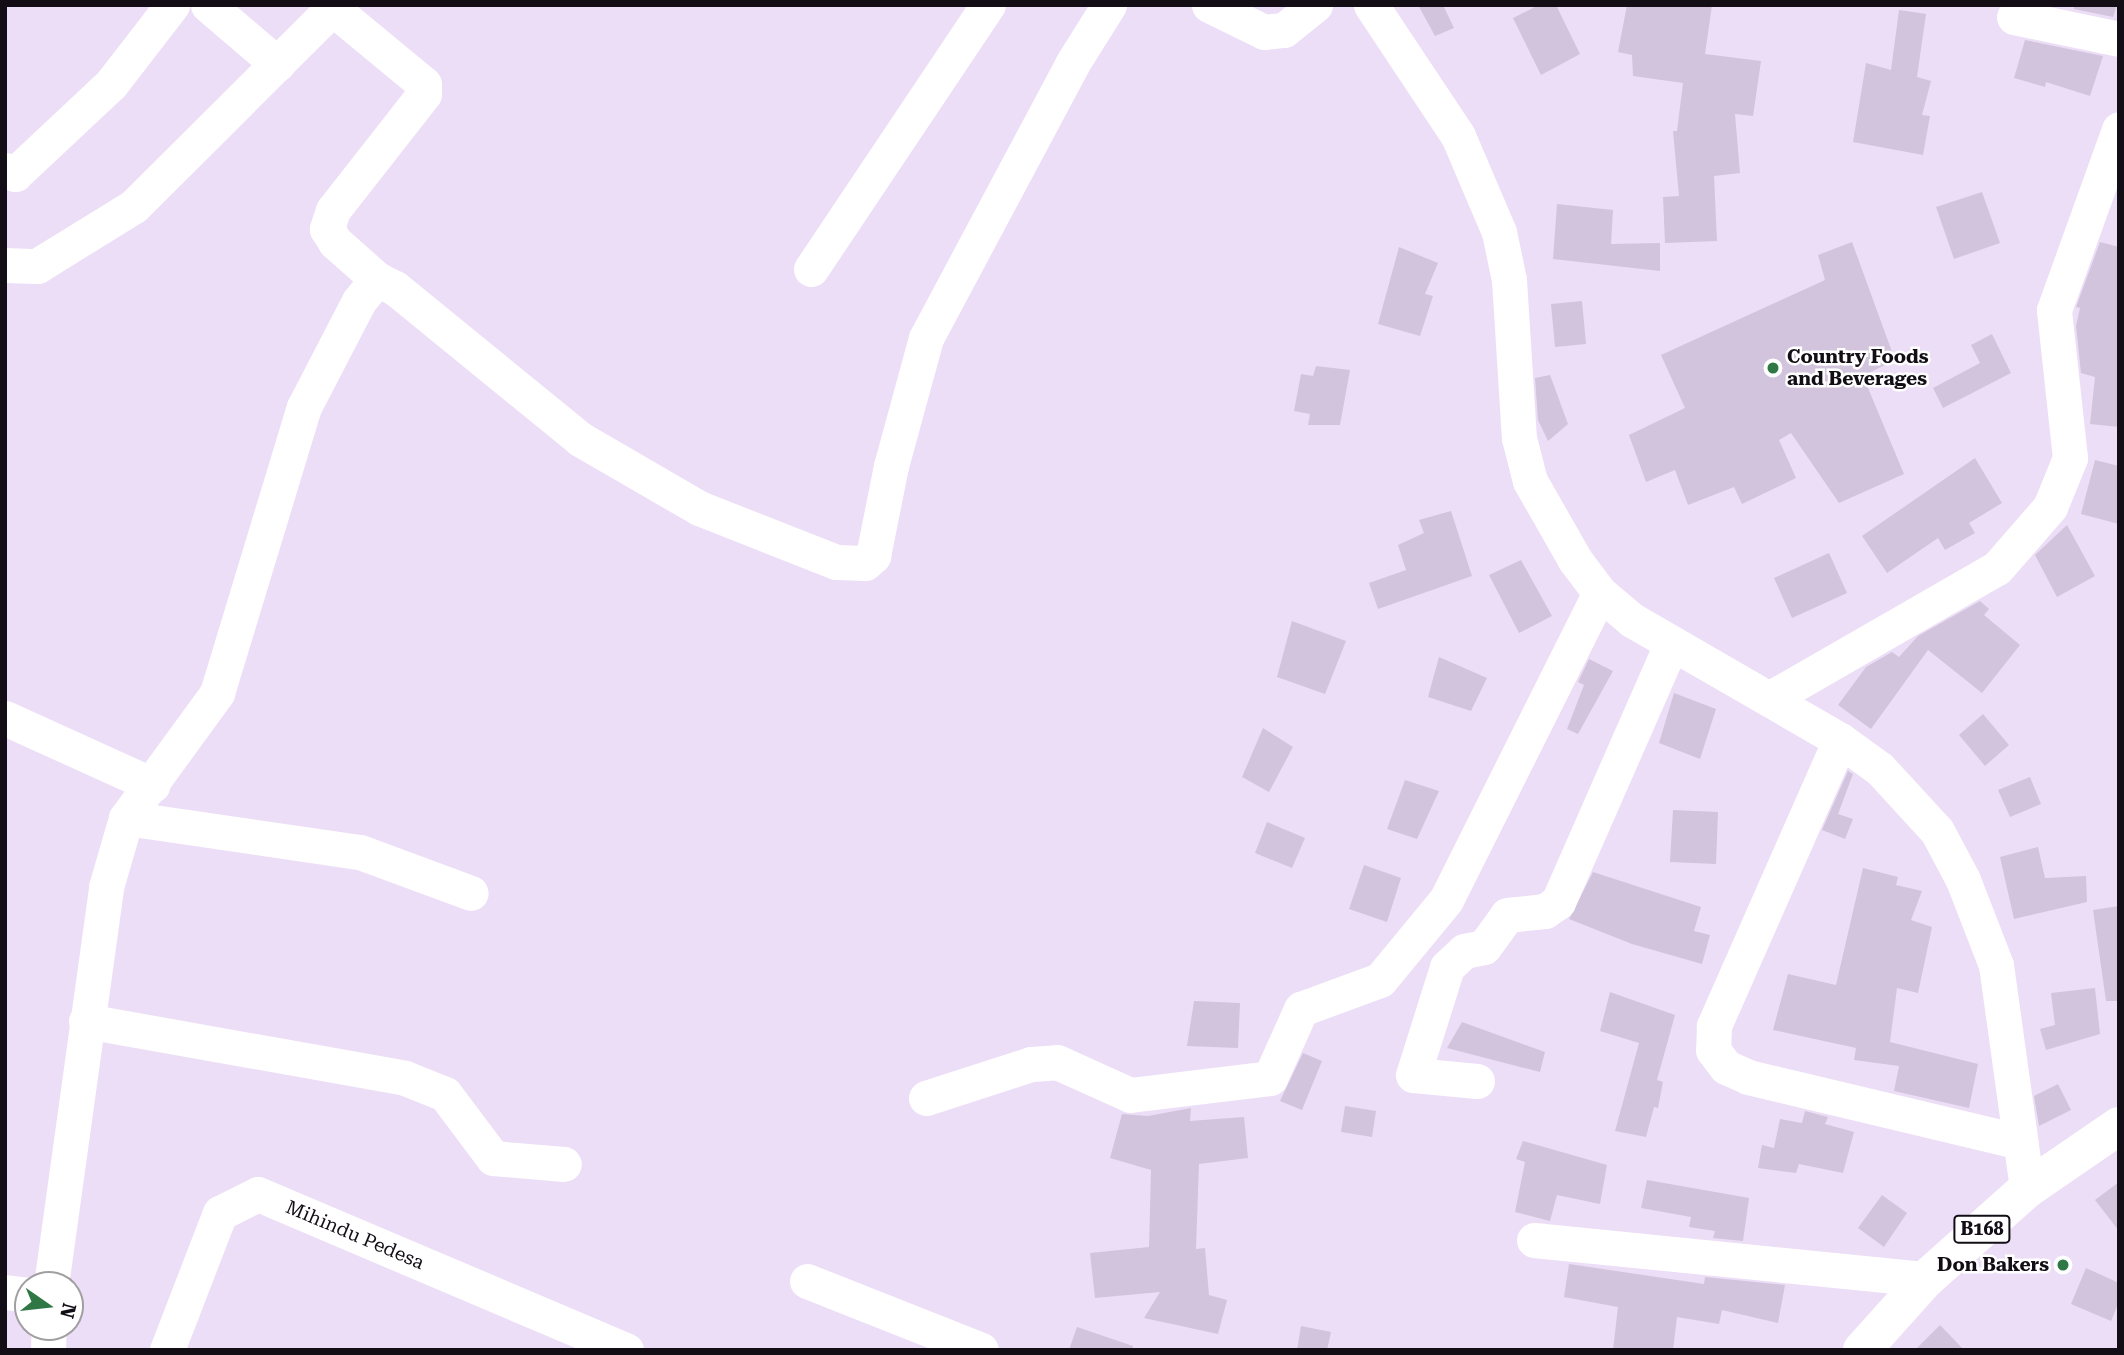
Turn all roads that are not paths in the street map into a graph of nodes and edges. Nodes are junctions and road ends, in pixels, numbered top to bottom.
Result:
1 (172, 5) edge
2 (208, 5) edge
3 (988, 5) edge
4 (1109, 5) edge
5 (1209, 5) edge
6 (1315, 5) edge
7 (1371, 5) edge
8 (334, 7) edge
9 (2014, 17) dead end
10 (2119, 40) edge
11 (277, 64) junction
12 (2119, 130) edge
13 (5, 170) edge
14 (5, 265) edge
15 (811, 269) dead end
16 (377, 279) junction
17 (1600, 593) junction
18 (1671, 645) junction
19 (1769, 699) junction
20 (5, 718) edge
21 (1840, 740) junction
22 (153, 785) junction
23 (126, 818) junction
24 (471, 893) dead end
25 (86, 1021) junction
26 (1477, 1081) dead end
27 (926, 1098) dead end
28 (2119, 1126) edge
29 (2020, 1142) junction
30 (564, 1164) dead end
31 (2027, 1189) junction
32 (1534, 1240) dead end
33 (53, 1271) edge
34 (1926, 1279) junction
35 (807, 1281) dead end
36 (167, 1350) edge
37 (626, 1350) edge
38 (981, 1350) edge
39 (1862, 1350) edge

1 - 13 street
2 - 11 street
3 - 15 street
4 - 16 street
5 - 6 street
7 - 17 street
8 - 11 street
8 - 16 street
9 - 10 street
11 - 14 street
12 - 19 street
16 - 22 street
17 - 18 street
17 - 27 street
18 - 19 street
18 - 26 street
19 - 21 street
20 - 22 street
21 - 29 street
21 - 29 street
22 - 23 street
23 - 24 street
23 - 25 street
25 - 30 street
25 - 33 street
28 - 31 main road, B168
29 - 31 street
31 - 34 main road, B168
32 - 34 street
34 - 39 main road, B168
35 - 38 street
36 - 37 street, Mihindu Pedesa

